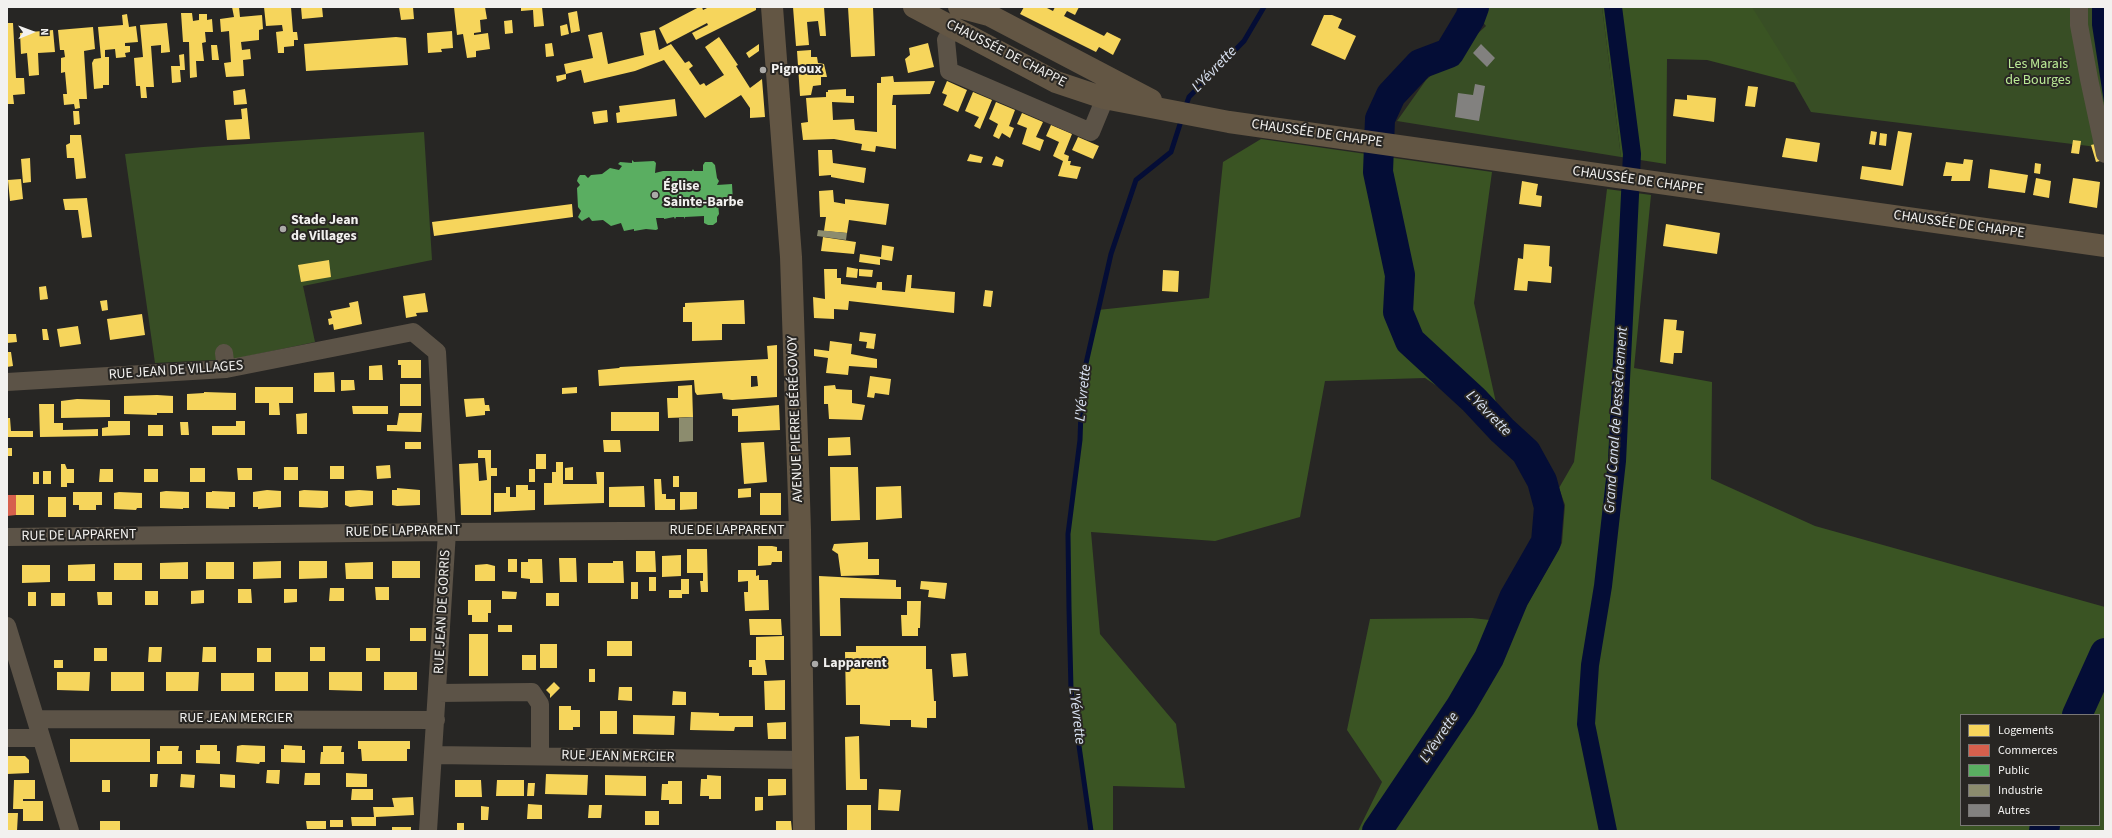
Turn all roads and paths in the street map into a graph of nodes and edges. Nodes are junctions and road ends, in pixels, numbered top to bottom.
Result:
1 (772, 7) edge
2 (914, 7) edge
3 (958, 7) edge
4 (2079, 7) edge
5 (984, 11) edge
6 (953, 28) junction
7 (1108, 89) junction
8 (2105, 154) edge
9 (2105, 246) edge
10 (413, 332) joint
11 (7, 382) edge
12 (800, 530) junction
13 (447, 532) junction
14 (7, 537) edge
15 (7, 626) edge
16 (15, 676) edge
17 (438, 693) junction
18 (36, 718) junction
19 (436, 720) junction
20 (7, 738) edge
21 (41, 738) junction
22 (432, 755) junction
23 (540, 756) junction
24 (804, 760) junction
25 (70, 831) edge
26 (428, 831) edge
27 (804, 831) edge

1 - 12 main road, AVENUE PIERRE BÉRÉGOVOY
2 - 6 main road, CHAUSSÉE DE CHAPPE
3 - 5 main road, CHAUSSÉE DE CHAPPE
4 - 8 street
5 - 7 main road, CHAUSSÉE DE CHAPPE
6 - 7 main road, CHAUSSÉE DE CHAPPE
6 - 7 street
7 - 9 main road, CHAUSSÉE DE CHAPPE
10 - 11 street, RUE JEAN DE VILLAGES
10 - 13 street, RUE JEAN DE GORRIS
12 - 13 street, RUE DE LAPPARENT
12 - 24 main road, AVENUE PIERRE BÉRÉGOVOY
13 - 14 street, RUE DE LAPPARENT
13 - 17 street, RUE JEAN DE GORRIS
15 - 16 street
16 - 18 street
17 - 19 street, RUE JEAN DE GORRIS
17 - 23 street
18 - 19 street, RUE JEAN MERCIER
18 - 21 street
19 - 22 street, RUE JEAN DE GORRIS
20 - 21 street
21 - 25 street
22 - 23 street, RUE JEAN MERCIER
22 - 26 street, RUE JEAN DE GORRIS
23 - 24 street, RUE JEAN MERCIER
24 - 27 main road, AVENUE PIERRE BÉRÉGOVOY

